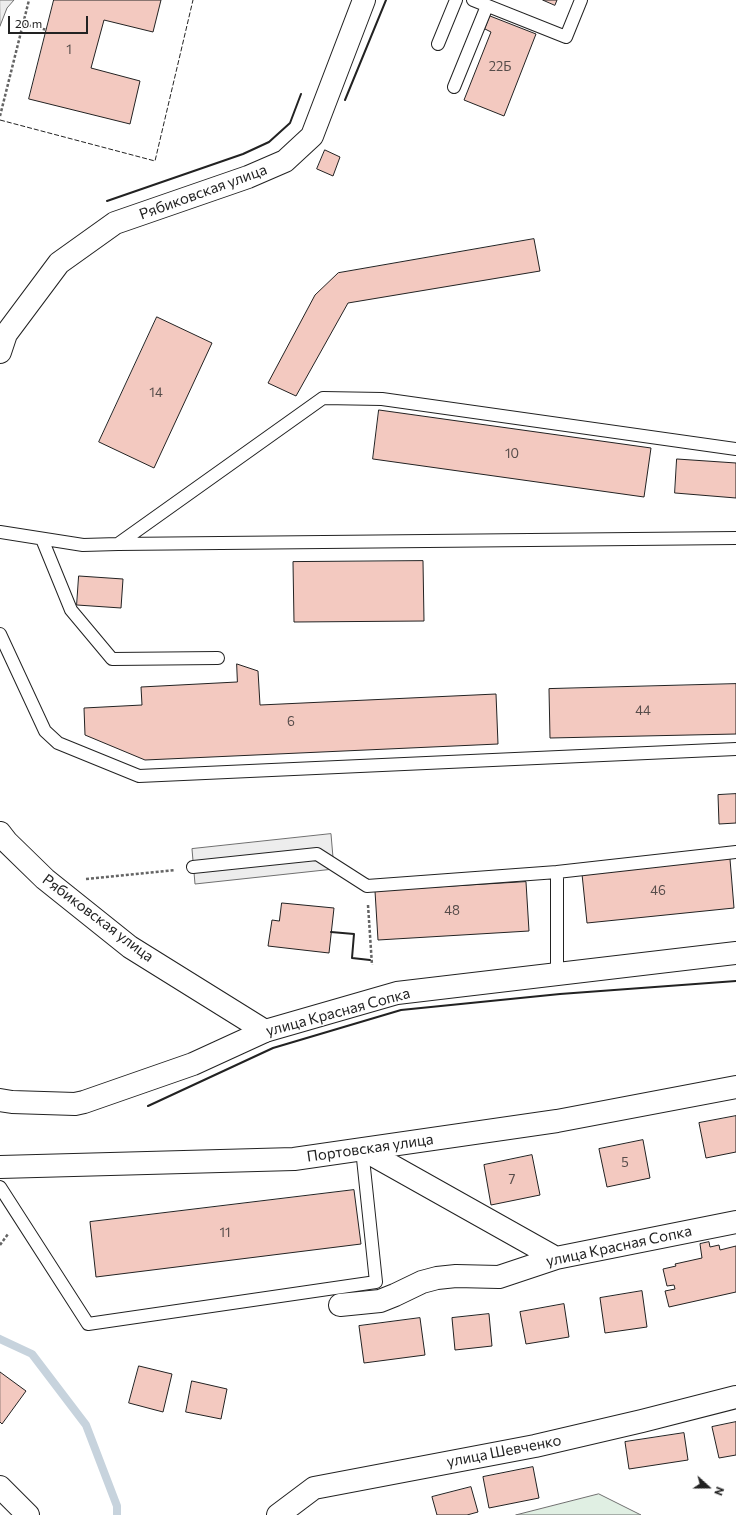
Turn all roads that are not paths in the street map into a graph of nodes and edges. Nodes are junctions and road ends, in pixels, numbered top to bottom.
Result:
1 (364, 0) edge
2 (456, 0) edge
3 (473, 0) edge
4 (581, 0) edge
5 (492, 5) edge
6 (438, 44) dead end
7 (454, 87) dead end
8 (0, 352) edge
9 (736, 449) edge
10 (0, 532) edge
11 (736, 538) edge
12 (42, 539) junction
13 (118, 544) junction
14 (0, 634) edge
15 (218, 658) dead end
16 (736, 749) edge
17 (0, 833) edge
18 (736, 852) edge
19 (193, 868) road end
20 (557, 872) junction
21 (736, 953) edge
22 (557, 974) junction
23 (265, 1031) junction
24 (736, 1087) edge
25 (0, 1100) edge
26 (362, 1149) junction
27 (0, 1167) edge
28 (0, 1187) edge
29 (736, 1222) edge
30 (556, 1258) junction
31 (340, 1305) dead end
32 (736, 1397) edge
33 (0, 1487) edge
34 (28, 1515) edge
35 (278, 1515) edge

1 - 8 street, Рябиковская улица
2 - 6 lane
3 - 5 lane
4 - 5 lane
5 - 7 lane
9 - 13 lane
10 - 12 lane
11 - 13 lane
12 - 13 lane
12 - 15 lane
14 - 16 lane
17 - 23 street, Рябиковская улица
18 - 20 lane
19 - 20 lane
20 - 22 lane
21 - 22 street, улица Красная Сопка
22 - 23 street, улица Красная Сопка
23 - 25 street, улица Красная Сопка
24 - 26 street, Портовская улица
26 - 27 street, Портовская улица
26 - 28 lane
26 - 30 street
29 - 30 street, улица Красная Сопка
30 - 31 street, улица Красная Сопка
32 - 35 street, улица Шевченко
33 - 34 street

